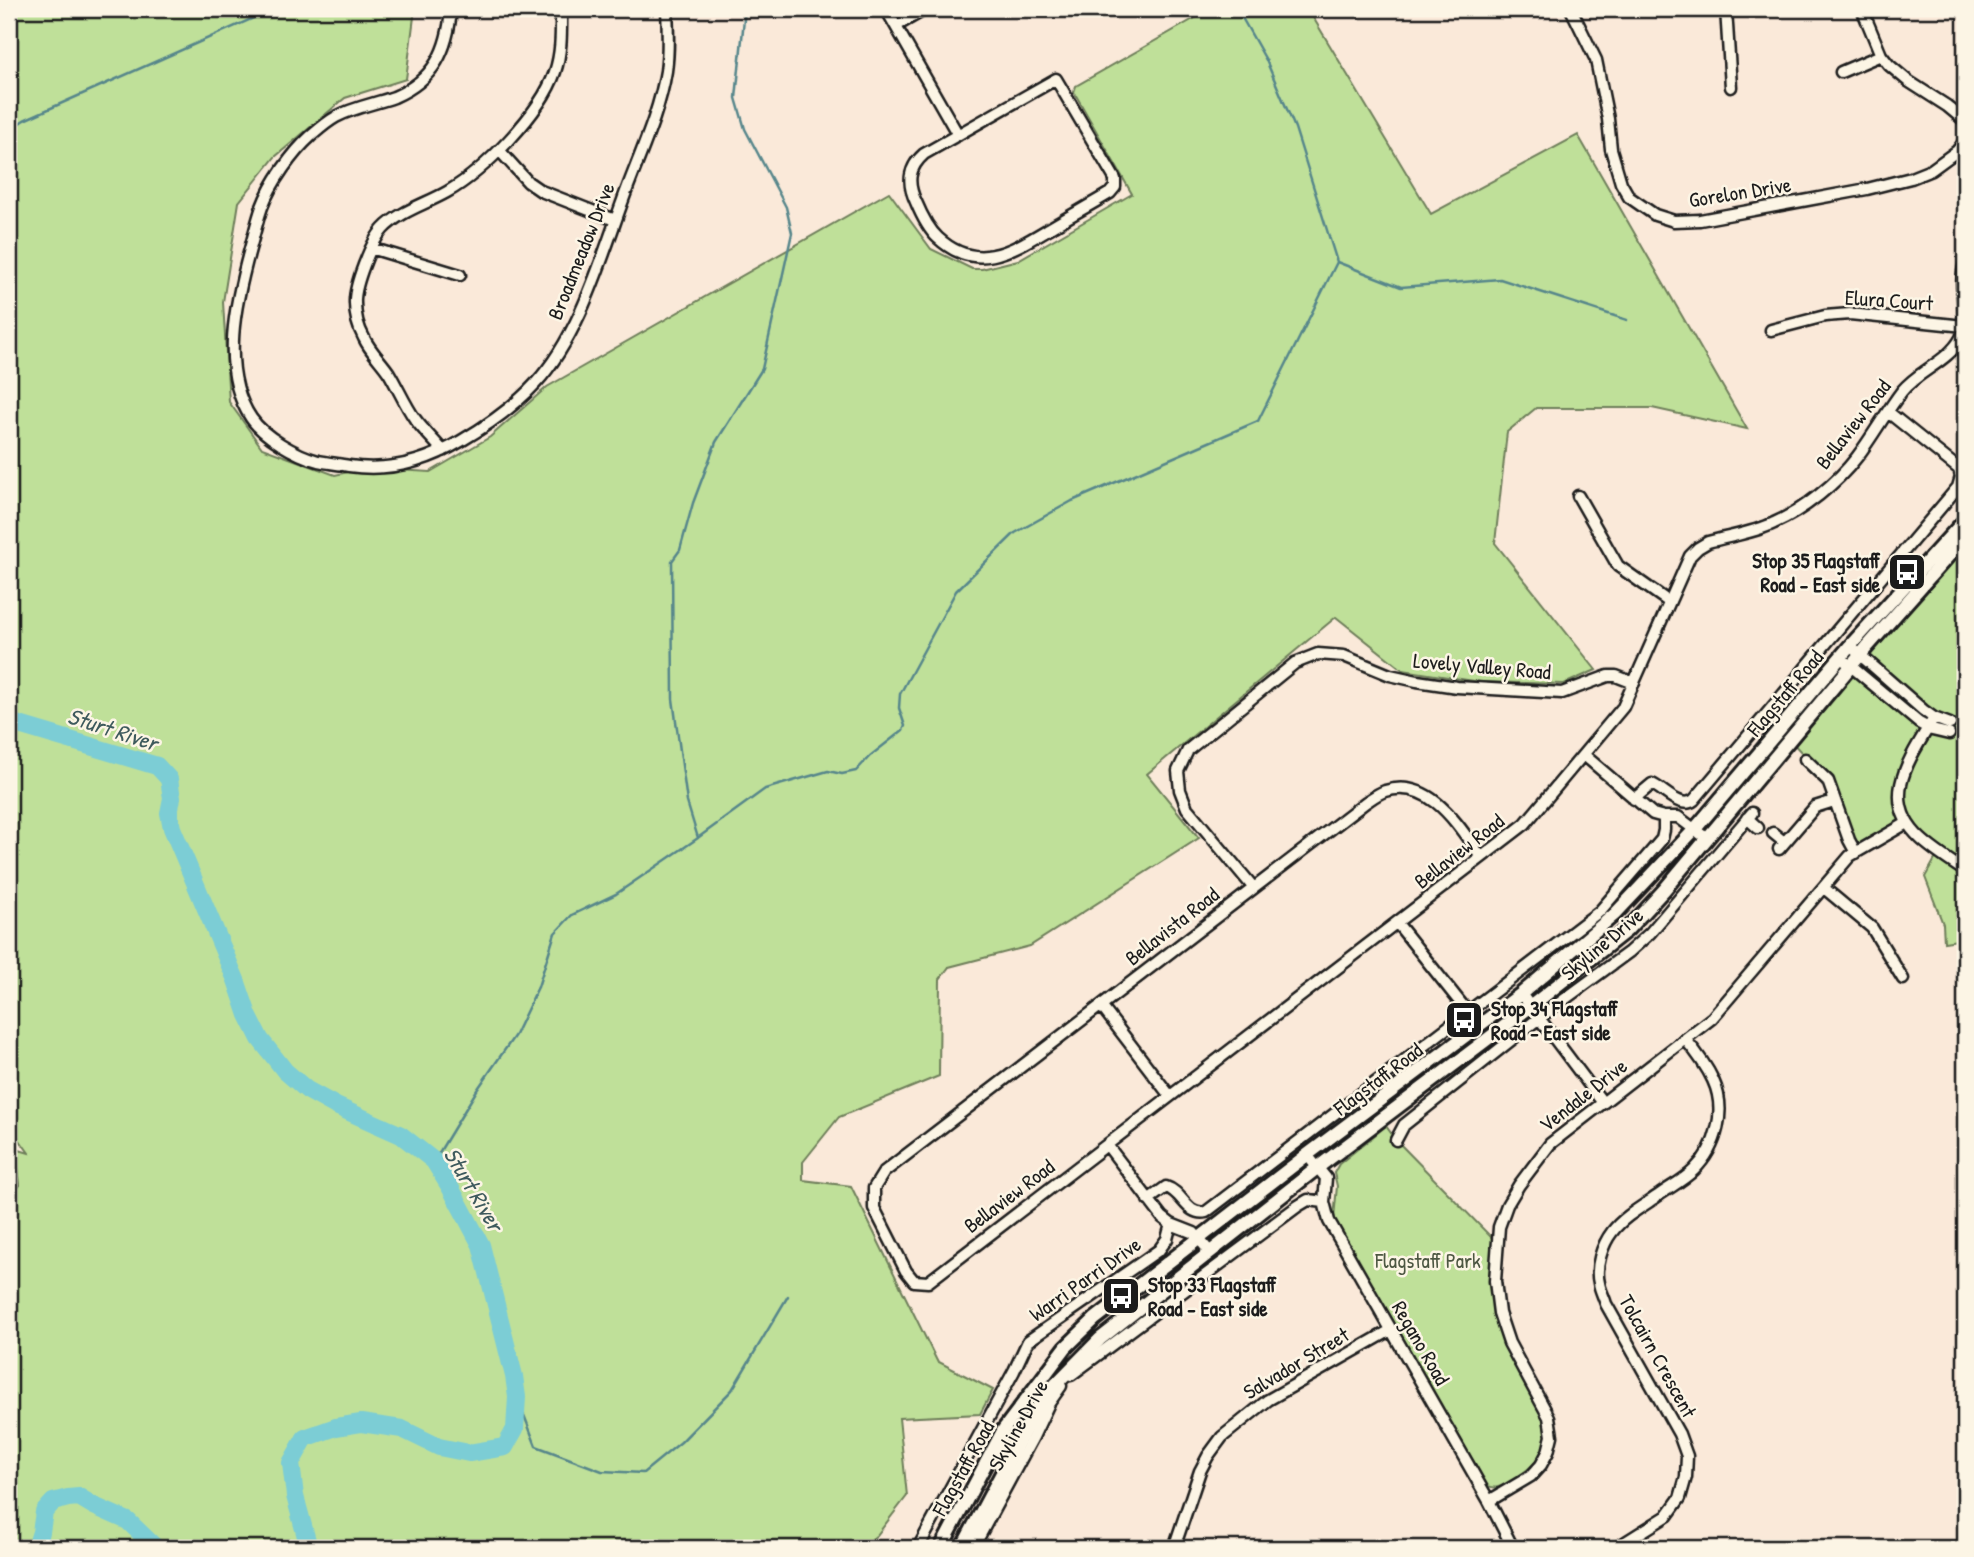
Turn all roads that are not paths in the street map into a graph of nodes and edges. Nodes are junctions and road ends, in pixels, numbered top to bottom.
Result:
1 (450, 9) edge
2 (561, 9) edge
3 (667, 9) edge
4 (886, 9) edge
5 (926, 9) edge
6 (1571, 9) edge
7 (1726, 9) edge
8 (1862, 9) edge
9 (896, 26) junction
10 (1881, 55) junction
11 (1841, 72) dead end
12 (1731, 87) dead end
13 (1965, 121) edge
14 (958, 135) junction
15 (1965, 141) edge
16 (500, 151) junction
17 (615, 220) junction
18 (371, 248) junction
19 (1965, 264) edge
20 (460, 275) dead end
21 (1964, 326) edge
22 (1771, 330) dead end
23 (1888, 412) junction
24 (443, 451) junction
25 (1578, 496) dead end
26 (1965, 520) edge
27 (1965, 537) edge
28 (1669, 602) junction
29 (1850, 646) junction
30 (1861, 655) junction
31 (1840, 657) junction
32 (1851, 667) junction
33 (1634, 683) junction
34 (1934, 718) junction
35 (1927, 728) junction
36 (1584, 755) junction
37 (1805, 759) dead end
38 (1634, 799) junction
39 (1834, 801) junction
40 (1664, 817) junction
41 (1907, 824) junction
42 (1758, 828) dead end
43 (1695, 829) junction
44 (1773, 832) dead end
45 (1706, 838) junction
46 (1856, 853) junction
47 (1481, 858) junction
48 (1965, 871) edge
49 (1254, 887) junction
50 (1824, 888) junction
51 (1397, 923) junction
52 (1903, 979) dead end
53 (1521, 994) junction
54 (1101, 1006) junction
55 (1530, 1007) junction
56 (1467, 1012) junction
57 (1539, 1018) junction
58 (1686, 1040) junction
59 (1170, 1096) junction
60 (1603, 1103) junction
61 (1396, 1140) dead end
62 (1107, 1146) junction
63 (1307, 1155) junction
64 (1317, 1168) junction
65 (884, 1172) joint
66 (1148, 1200) junction
67 (1324, 1202) junction
68 (1171, 1224) junction
69 (1200, 1238) junction
70 (1210, 1252) junction
71 (1391, 1330) junction
72 (1489, 1501) junction
73 (918, 1548) edge
74 (941, 1548) edge
75 (962, 1548) edge
76 (973, 1548) edge
77 (1174, 1548) edge
78 (1513, 1548) edge
79 (1616, 1548) edge

1 - 24 street, Broadmeadow Drive
2 - 16 street
3 - 17 street, Broadmeadow Drive
4 - 9 street
5 - 9 street
6 - 15 street, Gorelon Drive
7 - 12 street
8 - 10 street
9 - 14 street
10 - 11 street
10 - 13 street
14 - 14 street
16 - 17 street
16 - 18 street
17 - 24 street, Broadmeadow Drive
18 - 20 street
18 - 24 street
19 - 21 street
21 - 22 street, Elura Court
21 - 23 street, Bellaview Road
23 - 28 street, Bellaview Road
23 - 38 street
25 - 28 street
26 - 29 main road, Flagstaff Road
27 - 30 main road, Flagstaff Road
28 - 33 street, Bellaview Road
29 - 30 street
29 - 31 main road, Flagstaff Road
30 - 32 main road, Flagstaff Road
30 - 34 street
31 - 32 street
31 - 43 main road, Flagstaff Road
32 - 35 street
32 - 45 main road, Flagstaff Road
33 - 36 street, Bellaview Road
33 - 49 street, Lovely Valley Road
34 - 35 street
34 - 35 street
35 - 41 street
36 - 38 street
36 - 47 street, Bellaview Road
37 - 39 street
38 - 40 street
39 - 44 street
39 - 46 street
40 - 43 street
40 - 56 street, Flagstaff Road
41 - 46 street, Vendale Drive
41 - 48 street
42 - 57 street, Skyline Drive
43 - 45 street
43 - 53 main road, Flagstaff Road
45 - 55 main road, Flagstaff Road
46 - 50 street, Vendale Drive
47 - 49 street, Bellavista Road
47 - 51 street, Bellaview Road
49 - 54 street, Bellavista Road
50 - 52 street
50 - 58 street, Vendale Drive
51 - 56 street
51 - 59 street, Bellaview Road
53 - 55 street
53 - 63 main road, Flagstaff Road
54 - 59 street
54 - 65 street, Bellavista Road
55 - 57 street
55 - 64 main road, Flagstaff Road
56 - 66 street, Flagstaff Road
57 - 60 street
57 - 61 street, Skyline Drive
58 - 60 street, Vendale Drive
58 - 79 street, Tolcairn Crescent
59 - 62 street, Bellaview Road
60 - 72 street, Vendale Drive
62 - 65 street, Bellaview Road
62 - 66 street
63 - 64 street, Regano Road
63 - 69 main road, Flagstaff Road
64 - 67 street, Regano Road
64 - 70 main road, Flagstaff Road
66 - 68 street
67 - 71 street, Regano Road
67 - 76 street, Skyline Drive
68 - 69 street
68 - 73 street, Warri Parri Drive
69 - 70 street
69 - 74 main road, Flagstaff Road
70 - 75 main road, Flagstaff Road
71 - 72 street, Regano Road
71 - 77 street, Salvador Street
72 - 78 street, Regano Road

